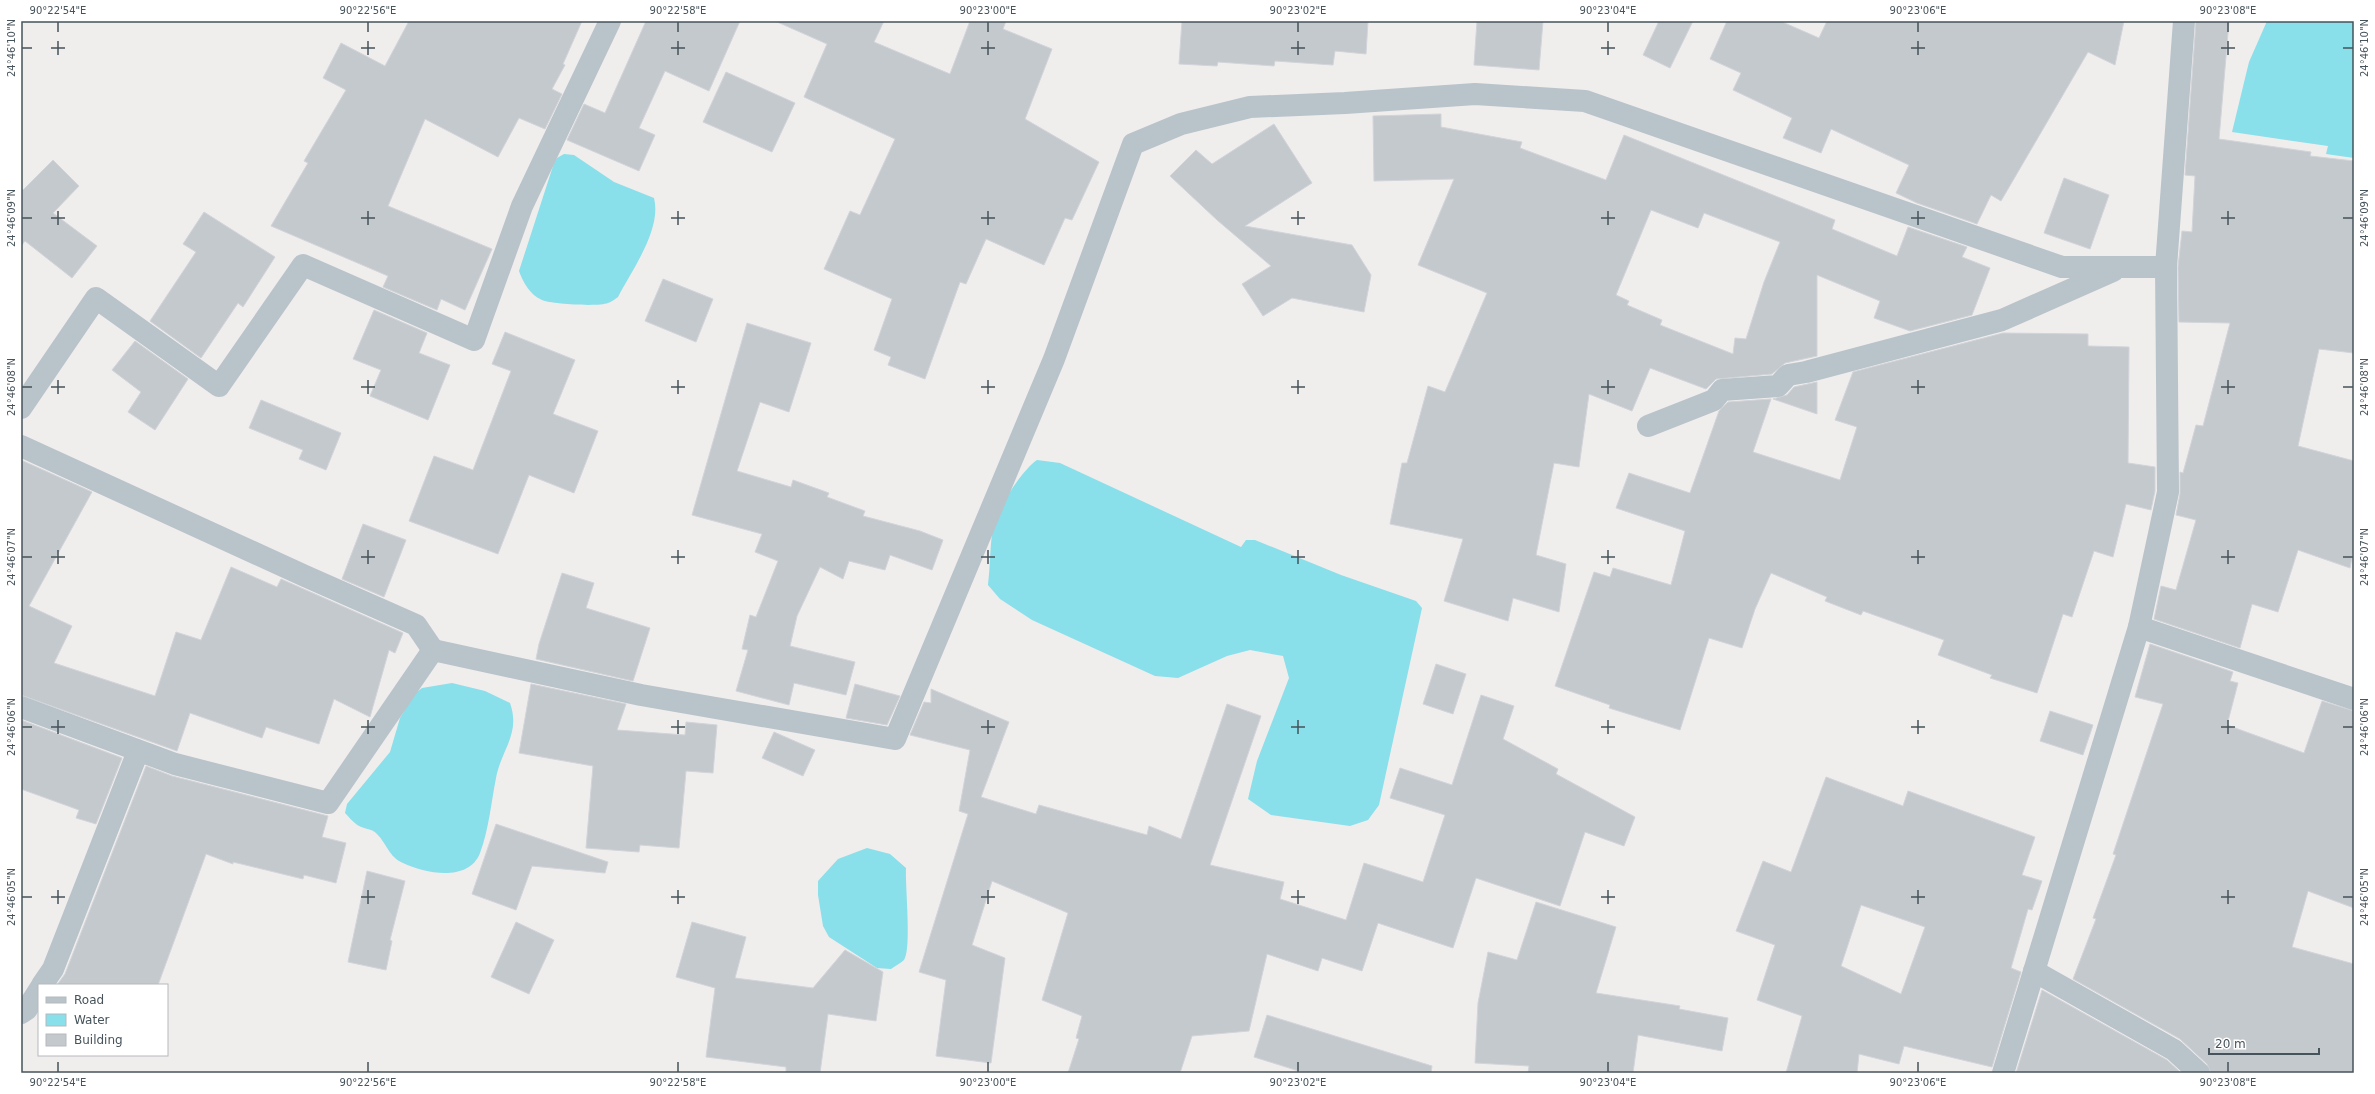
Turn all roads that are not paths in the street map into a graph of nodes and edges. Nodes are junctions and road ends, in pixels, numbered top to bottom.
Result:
1 (610, 21) edge
2 (2184, 21) edge
3 (2121, 267) junction
4 (2166, 267) junction
5 (21, 408) edge
6 (1648, 426) dead end
7 (21, 446) edge
8 (2139, 627) junction
9 (433, 650) junction
10 (2354, 699) edge
11 (21, 708) edge
12 (136, 750) junction
13 (2034, 970) junction
14 (43, 984) edge
15 (38, 992) edge
16 (21, 1013) edge
17 (2003, 1073) edge
18 (2199, 1073) edge

1 - 5 street
2 - 4 street
3 - 4 street
3 - 6 street
3 - 9 street
4 - 8 street
7 - 9 street
8 - 10 street
8 - 13 street
9 - 12 street
11 - 12 street
12 - 14 street
13 - 17 street
13 - 18 street
15 - 16 street

